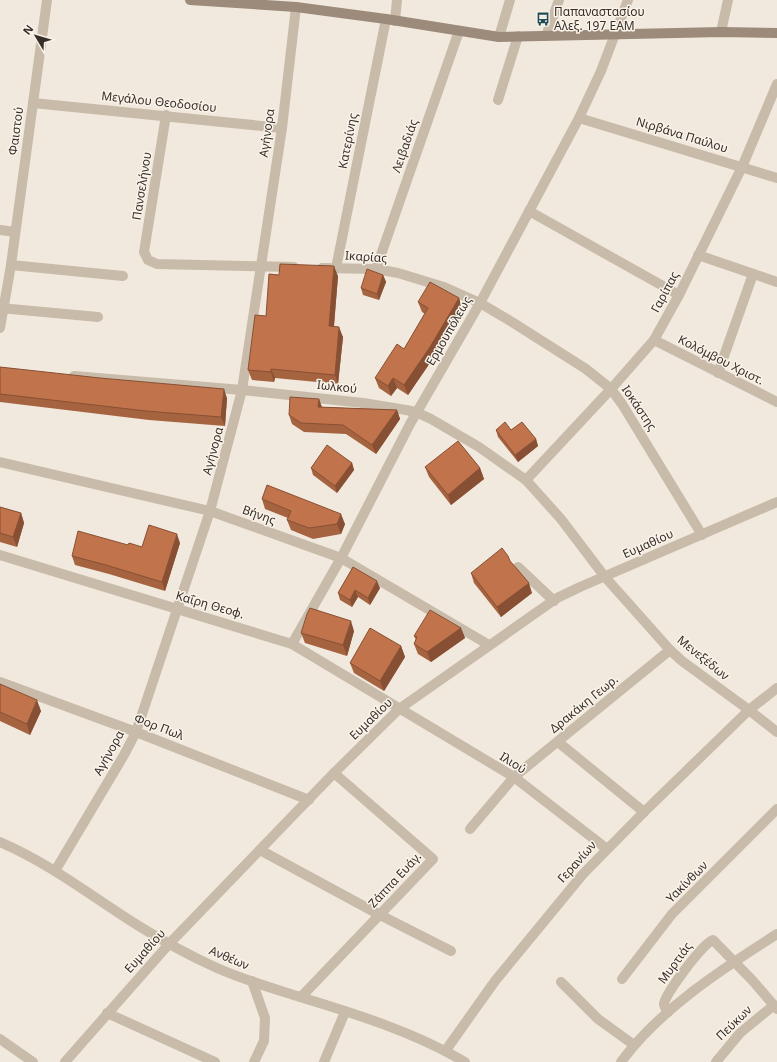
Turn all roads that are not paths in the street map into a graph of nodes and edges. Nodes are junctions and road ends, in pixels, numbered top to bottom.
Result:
1 (47, 0) edge
2 (190, 0) edge
3 (397, 0) edge
4 (510, 0) edge
5 (559, 0) edge
6 (628, 0) edge
7 (728, 0) edge
8 (259, 2) edge
9 (296, 7) junction
10 (390, 20) junction
11 (618, 30) junction
12 (459, 31) junction
13 (721, 32) junction
14 (777, 33) edge
15 (518, 36) junction
16 (546, 36) junction
17 (499, 37) junction
18 (777, 84) edge
19 (498, 100) dead end
20 (33, 102) junction
21 (166, 115) junction
22 (579, 118) junction
23 (282, 128) junction
24 (742, 167) junction
25 (777, 178) edge
26 (529, 211) junction
27 (0, 230) edge
28 (15, 232) junction
29 (698, 255) junction
30 (148, 260) joint
31 (11, 266) junction
32 (261, 266) junction
33 (336, 268) junction
34 (376, 269) junction
35 (753, 274) junction
36 (122, 276) dead end
37 (777, 282) edge
38 (679, 295) junction
39 (480, 303) junction
40 (2, 308) edge
41 (98, 317) dead end
42 (0, 328) edge
43 (654, 340) junction
44 (718, 373) junction
45 (62, 375) edge
46 (611, 389) junction
47 (242, 390) junction
48 (777, 402) edge
49 (416, 412) junction
50 (0, 462) edge
51 (526, 480) junction
52 (777, 502) edge
53 (210, 511) junction
54 (702, 535) junction
55 (0, 555) edge
56 (341, 558) junction
57 (518, 567) edge
58 (605, 577) junction
59 (554, 601) junction
60 (176, 609) junction
61 (292, 644) junction
62 (489, 645) junction
63 (670, 650) junction
64 (0, 682) edge
65 (777, 688) edge
66 (399, 708) junction
67 (749, 710) junction
68 (136, 732) junction
69 (777, 732) edge
70 (558, 742) junction
71 (334, 772) junction
72 (514, 777) junction
73 (309, 800) junction
74 (777, 809) edge
75 (644, 812) junction
76 (470, 829) dead end
77 (0, 842) edge
78 (607, 849) junction
79 (260, 850) junction
80 (55, 871) junction
81 (380, 915) junction
82 (777, 934) edge
83 (169, 944) junction
84 (451, 950) dead end
85 (735, 962) junction
86 (622, 979) dead end
87 (252, 981) junction
88 (561, 982) dead end
89 (301, 997) junction
90 (775, 1007) edge
91 (345, 1012) junction
92 (668, 1012) junction
93 (107, 1013) junction
94 (0, 1039) edge
95 (634, 1045) junction
96 (446, 1050) junction
97 (461, 1061) edge
98 (33, 1062) edge
99 (65, 1062) edge
100 (215, 1062) edge
101 (254, 1062) edge
102 (324, 1062) edge
103 (621, 1062) edge
104 (716, 1062) edge

1 - 20 street, Φαιστού
2 - 8 main road
3 - 10 street, Κατερίνης
4 - 17 street
5 - 16 street
6 - 11 street, Ερμουπόλεως
7 - 13 street
8 - 9 main road
9 - 10 main road
9 - 23 street, Αγήνορα
10 - 12 main road
10 - 33 street, Κατερίνης
11 - 13 main road
11 - 16 main road
11 - 22 street, Ερμουπόλεως
12 - 17 main road
12 - 34 street, Λειβαδιάς
13 - 14 main road
15 - 16 main road
15 - 17 main road
15 - 19 street
18 - 24 street, Γαρίπας
20 - 21 street, Μεγάλου Θεοδοσίου
20 - 28 street, Φαιστού
21 - 23 street, Μεγάλου Θεοδοσίου
21 - 30 street, Πανσελήνου
22 - 24 street, Νιρβάνα Παύλου
22 - 26 street, Ερμουπόλεως
23 - 32 street, Αγήνορα
24 - 25 street, Νιρβάνα Παύλου
24 - 29 street, Γαρίπας
26 - 38 street
26 - 39 street, Ερμουπόλεως
27 - 28 street
28 - 31 street, Φαιστού
29 - 35 street
29 - 38 street, Γαρίπας
30 - 32 street, Ικαρίας
31 - 36 street
31 - 40 street, Φαιστού
32 - 33 street, Ικαρίας
32 - 47 street, Αγήνορα
33 - 34 street, Ικαρίας
34 - 39 street, Ικαρίας
35 - 37 street
35 - 44 street
38 - 43 street, Γαρίπας
39 - 46 street, Ιοκάστης
39 - 49 street, Ερμουπόλεως
40 - 41 street
40 - 42 street, Φαιστού
43 - 44 street, Κολόμβου Χριστ.
43 - 46 street, Γαρίπας
44 - 48 street, Κολόμβου Χριστ.
45 - 47 street, Ιωλκού
46 - 51 street, Γαρίπας
46 - 54 street, Ιοκάστης
47 - 49 street, Ιωλκού
47 - 53 street, Αγήνορα
49 - 51 street, Ιωλκού
49 - 56 street, Ερμουπόλεως
50 - 53 street, Βήνης
51 - 58 street, Ιωλκού
52 - 54 street, Ευμαθίου
53 - 56 street, Βήνης
53 - 60 street, Αγήνορα
54 - 58 street, Ευμαθίου
55 - 60 street, Καΐρη Θεοφ.
56 - 61 street, Ερμουπόλεως
56 - 62 street, Βήνης
57 - 59 street
58 - 59 street, Ευμαθίου
58 - 63 street, Μενεξέδων
59 - 62 street, Ευμαθίου
60 - 61 street, Καΐρη Θεοφ.
60 - 68 street, Αγήνορα
61 - 66 street, Καΐρη Θεοφ.
62 - 66 street, Ευμαθίου
63 - 67 street, Μενεξέδων
63 - 70 street, Δρακάκη Γεωρ.
64 - 68 street, Φορ Πωλ
65 - 67 street, Γερανίων
66 - 71 street, Ευμαθίου
66 - 72 street, Ιλιού
67 - 69 street, Μενεξέδων
67 - 75 street, Γερανίων
68 - 73 street, Φορ Πωλ
68 - 80 street, Αγήνορα
70 - 72 street, Δρακάκη Γεωρ.
70 - 75 street
71 - 73 street, Ευμαθίου
71 - 81 street, Ζάππα Ευάγ.
72 - 76 street, Δρακάκη Γεωρ.
72 - 78 street, Ιλιού
73 - 79 street, Ευμαθίου
74 - 86 street, Υακίνθων
75 - 78 street, Γερανίων
77 - 80 street, Ανθέων
78 - 96 street, Γερανίων
79 - 81 street
79 - 83 street, Ευμαθίου
80 - 83 street, Ανθέων
81 - 84 street
81 - 89 street, Ζάππα Ευάγ.
82 - 85 street
83 - 87 street, Ανθέων
83 - 93 street, Ευμαθίου
85 - 90 street
85 - 92 street
85 - 92 street, Μυρτιάς
87 - 89 street, Ανθέων
87 - 101 street
88 - 95 street
89 - 91 street, Ανθέων
90 - 104 street, Πεύκων
91 - 96 street, Ανθέων
91 - 102 street
92 - 95 street
93 - 99 street, Ευμαθίου
93 - 100 street
94 - 98 street
95 - 103 street
96 - 97 street, Ανθέων

